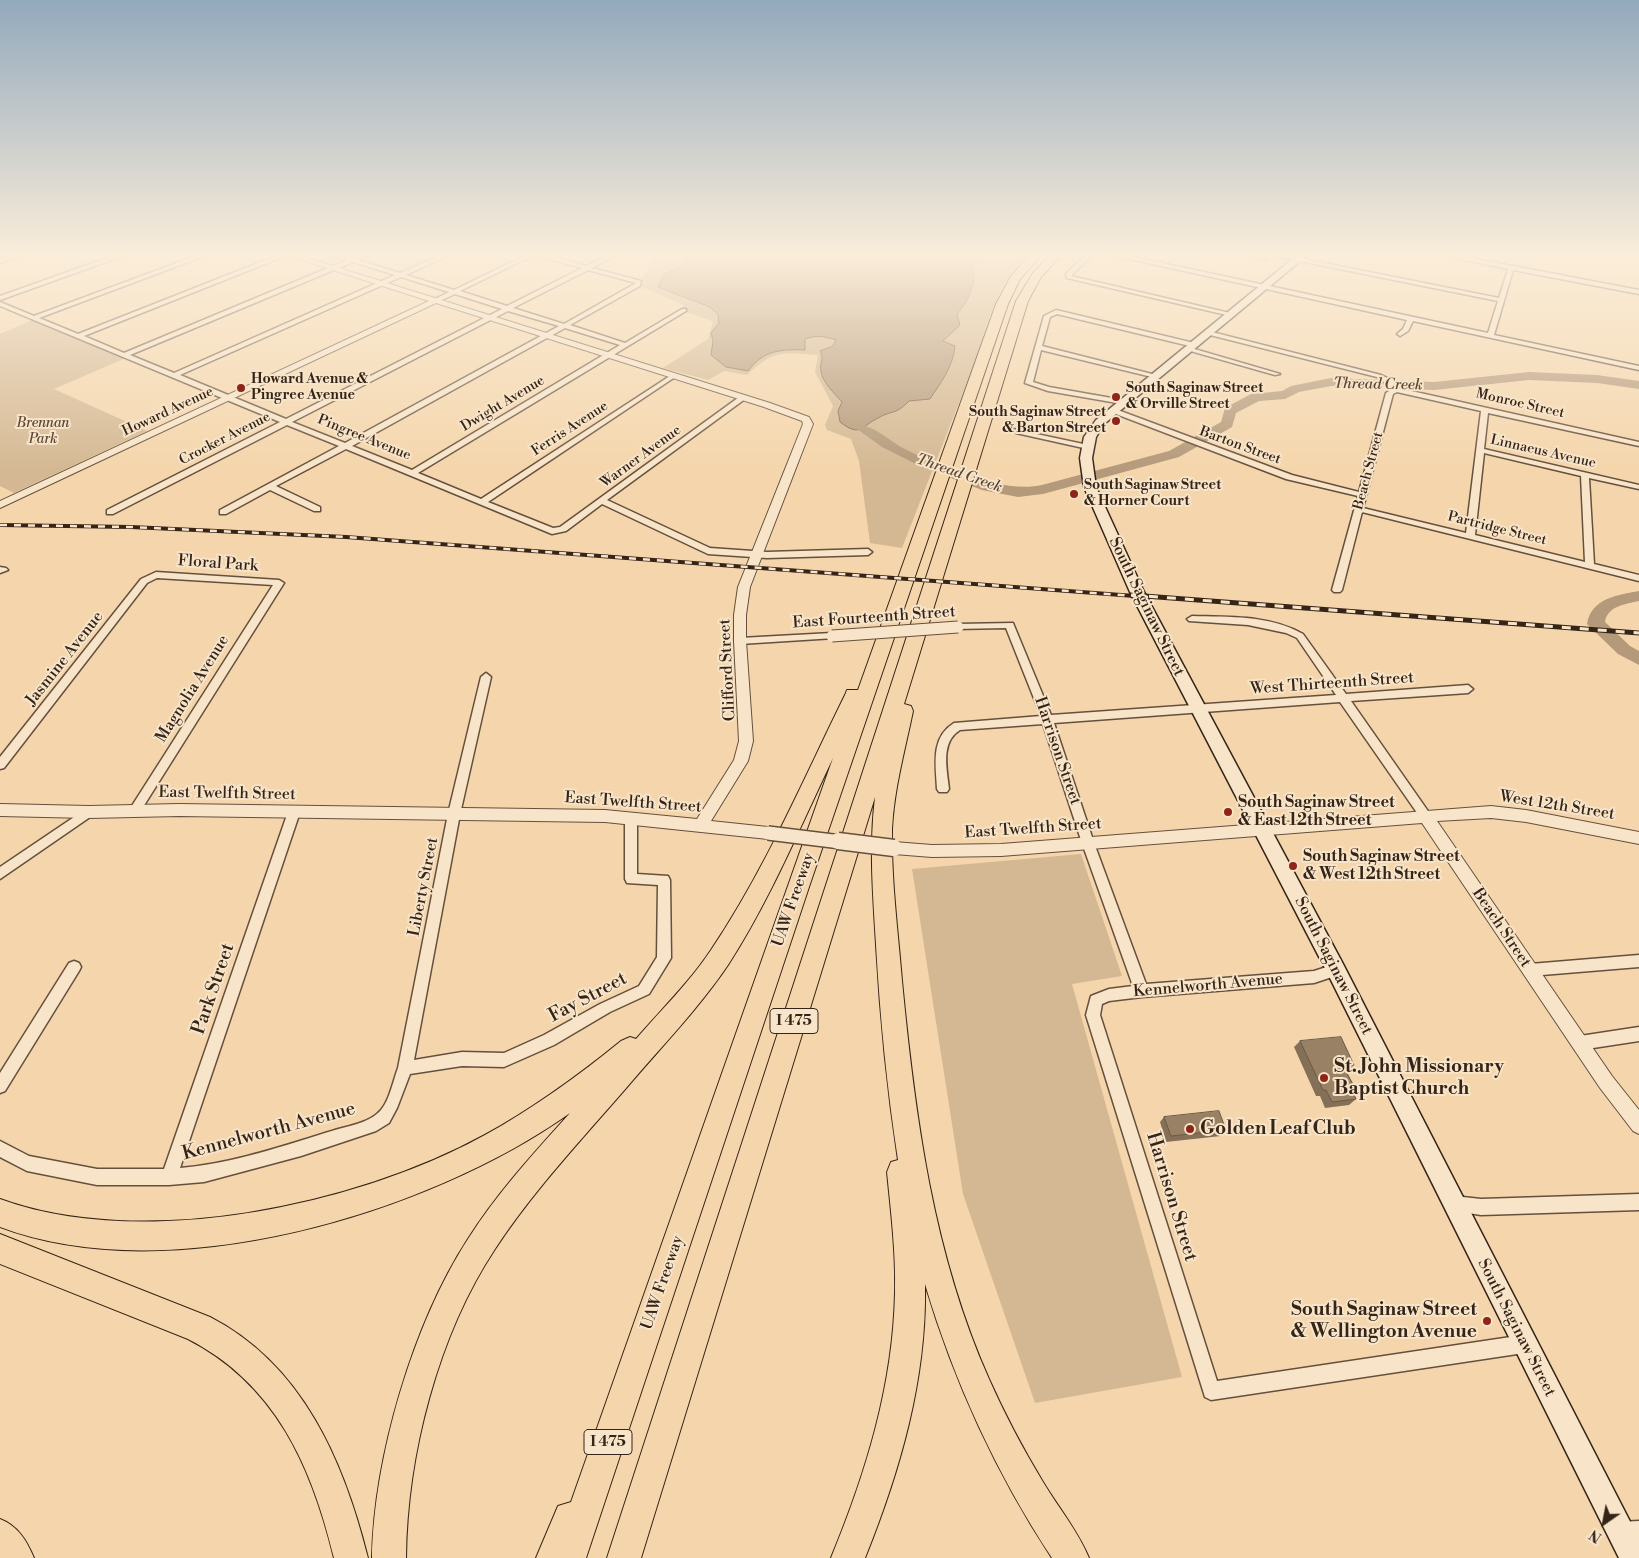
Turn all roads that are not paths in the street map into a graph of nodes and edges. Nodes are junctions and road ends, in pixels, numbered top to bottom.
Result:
1 (50, 325) edge
2 (106, 325) edge
3 (199, 325) edge
4 (290, 325) edge
5 (385, 325) edge
6 (477, 325) edge
7 (511, 325) edge
8 (562, 325) edge
9 (660, 325) edge
10 (997, 325) edge
11 (1013, 325) edge
12 (1045, 325) edge
13 (1105, 325) edge
14 (1219, 325) edge
15 (1408, 325) edge
16 (1434, 325) edge
17 (1493, 325) edge
18 (566, 326) junction
19 (1208, 334) junction
20 (1400, 334) dead end
21 (78, 336) junction
22 (547, 336) junction
23 (1490, 336) junction
24 (626, 345) junction
25 (1039, 347) junction
26 (1191, 347) junction
27 (608, 355) junction
28 (124, 356) junction
29 (1639, 368) edge
30 (1277, 374) dead end
31 (174, 376) junction
32 (673, 376) junction
33 (1156, 376) junction
34 (1394, 386) junction
35 (229, 398) junction
36 (742, 398) junction
37 (1123, 402) junction
38 (1485, 409) junction
39 (1112, 412) junction
40 (286, 422) junction
41 (1016, 431) dead end
42 (1639, 444) edge
43 (345, 446) junction
44 (1088, 447) junction
45 (1480, 450) junction
46 (413, 473) junction
47 (1585, 475) junction
48 (955, 476) junction
49 (271, 487) junction
50 (1639, 487) edge
51 (1362, 496) junction
52 (602, 501) junction
53 (482, 502) junction
54 (0, 505) edge
55 (318, 508) dead end
56 (1359, 509) junction
57 (110, 512) dead end
58 (223, 512) dead end
59 (552, 531) joint
60 (1470, 537) junction
61 (868, 552) dead end
62 (758, 554) junction
63 (1590, 567) junction
64 (156, 575) joint
65 (1639, 578) edge
66 (279, 583) joint
67 (1337, 590) dead end
68 (897, 608) junction
69 (921, 619) junction
70 (1192, 619) dead end
71 (1010, 625) joint
72 (740, 641) junction
73 (486, 677) dead end
74 (1468, 689) dead end
75 (1344, 698) junction
76 (1198, 709) junction
77 (1047, 719) junction
78 (0, 766) edge
79 (943, 789) dead end
80 (0, 810) edge
81 (89, 812) junction
82 (134, 812) junction
83 (294, 812) junction
84 (454, 814) junction
85 (1426, 817) junction
86 (631, 818) junction
87 (701, 825) junction
88 (1261, 829) junction
89 (1639, 838) edge
90 (1088, 843) junction
91 (0, 874) edge
92 (719, 958) junction
93 (1639, 961) edge
94 (74, 967) dead end
95 (1336, 970) junction
96 (1530, 970) junction
97 (1142, 991) junction
98 (1093, 1015) joint
99 (896, 1034) junction
100 (1639, 1034) edge
101 (1580, 1044) junction
102 (405, 1068) junction
103 (0, 1086) edge
104 (392, 1103) joint
105 (1625, 1108) junction
106 (1639, 1125) edge
107 (1639, 1130) edge
108 (0, 1149) edge
109 (169, 1177) junction
110 (1639, 1202) edge
111 (1454, 1204) junction
112 (0, 1213) edge
113 (0, 1248) edge
114 (648, 1326) junction
115 (1524, 1344) junction
116 (1630, 1531) edge
117 (0, 1536) edge
118 (17, 1558) edge
119 (351, 1558) edge
120 (390, 1558) edge
121 (553, 1558) edge
122 (569, 1558) edge
123 (624, 1558) edge
124 (848, 1558) edge
125 (1072, 1558) edge
126 (1634, 1558) edge

1 - 21 street, Pingree Avenue
2 - 21 street
3 - 28 street
4 - 31 street
5 - 35 street, Howard Avenue
6 - 40 street, Crocker Avenue
7 - 22 street
8 - 18 street
9 - 24 street, Dwight Avenue
10 - 48 highway, UAW Freeway / I 475
11 - 48 highway, UAW Freeway / I 475
12 - 25 street
13 - 26 street
14 - 19 main road, South Saginaw Street
15 - 20 street
16 - 23 street
17 - 23 street
18 - 22 street
18 - 24 street
19 - 26 main road, South Saginaw Street
19 - 34 street
21 - 28 street, Pingree Avenue
22 - 27 street
22 - 43 street
23 - 29 street
24 - 27 street, Dwight Avenue
25 - 33 street
25 - 37 street
26 - 30 street
26 - 33 main road, South Saginaw Street
27 - 32 street
27 - 46 street, Dwight Avenue
28 - 31 street, Pingree Avenue
31 - 35 street, Pingree Avenue
32 - 36 street
32 - 53 street, Ferris Avenue
33 - 37 main road, South Saginaw Street
34 - 38 street, Monroe Street
34 - 51 street, Beach Street
35 - 40 street, Pingree Avenue
35 - 54 street, Howard Avenue
36 - 52 street, Warner Avenue
36 - 62 street, Clifford Street
37 - 39 main road, South Saginaw Street
38 - 42 street, Monroe Street
38 - 45 street
39 - 44 main road, South Saginaw Street
39 - 51 street, Barton Street
40 - 43 street, Pingree Avenue
40 - 57 street, Crocker Avenue
41 - 44 street
43 - 46 street, Pingree Avenue
43 - 49 street
44 - 76 main road, South Saginaw Street
45 - 47 street, Linnaeus Avenue
45 - 60 street
46 - 53 street, Pingree Avenue
47 - 50 street, Linnaeus Avenue
47 - 63 street
48 - 68 highway, UAW Freeway / I 475
48 - 69 highway, UAW Freeway / I 475
49 - 55 street
49 - 58 street
51 - 56 street, Beach Street
52 - 59 street, Warner Avenue
52 - 62 street
53 - 59 street, Pingree Avenue
56 - 60 street, Partridge Street
56 - 67 street, Beach Street
60 - 63 street, Partridge Street
61 - 62 street
62 - 72 street, Clifford Street
63 - 65 street, Partridge Street
64 - 66 street, Floral Park
64 - 78 street, Jasmine Avenue
66 - 82 street, Magnolia Avenue
68 - 92 highway
68 - 114 highway, UAW Freeway / I 475
69 - 99 highway
69 - 123 highway, UAW Freeway / I 475
70 - 75 street, Beach Street
71 - 72 street, East Fourteenth Street, bridge
71 - 77 street, Harrison Street
72 - 87 street, Clifford Street
73 - 84 street, Liberty Street
74 - 75 street, West Thirteenth Street
75 - 76 street, West Thirteenth Street
75 - 85 street, Beach Street
76 - 77 street
76 - 88 main road, South Saginaw Street
77 - 79 street
77 - 90 street, Harrison Street
80 - 81 street, East Twelfth Street
81 - 82 street, East Twelfth Street
81 - 91 street
82 - 83 street, East Twelfth Street
83 - 84 street, East Twelfth Street
83 - 109 street, Park Street
84 - 86 street, East Twelfth Street
84 - 102 street, Liberty Street
85 - 88 street, West 12th Street
85 - 89 street, West 12th Street
85 - 96 street, Beach Street
86 - 87 street, East Twelfth Street
86 - 102 street, Fay Street
87 - 90 street, East Twelfth Street, bridge
88 - 90 street, East Twelfth Street
88 - 95 main road, South Saginaw Street
90 - 97 street, Harrison Street
92 - 112 highway
92 - 120 highway
93 - 96 street
94 - 103 street
95 - 97 street, Kennelworth Avenue
95 - 111 main road, South Saginaw Street
96 - 101 street, Beach Street
97 - 98 street, Kennelworth Avenue
98 - 115 street, Harrison Street
99 - 124 highway
99 - 125 highway
100 - 101 street
101 - 105 street, Beach Street
102 - 104 street, Liberty Street
104 - 109 street, Kennelworth Avenue
105 - 106 street, Beach Street
105 - 107 street, Beach Street
108 - 109 street, Kennelworth Avenue
110 - 111 street
111 - 115 main road, South Saginaw Street
113 - 119 highway
114 - 121 highway
114 - 122 highway, UAW Freeway / I 475
115 - 116 main road, South Saginaw Street
116 - 126 main road, South Saginaw Street
117 - 118 highway

